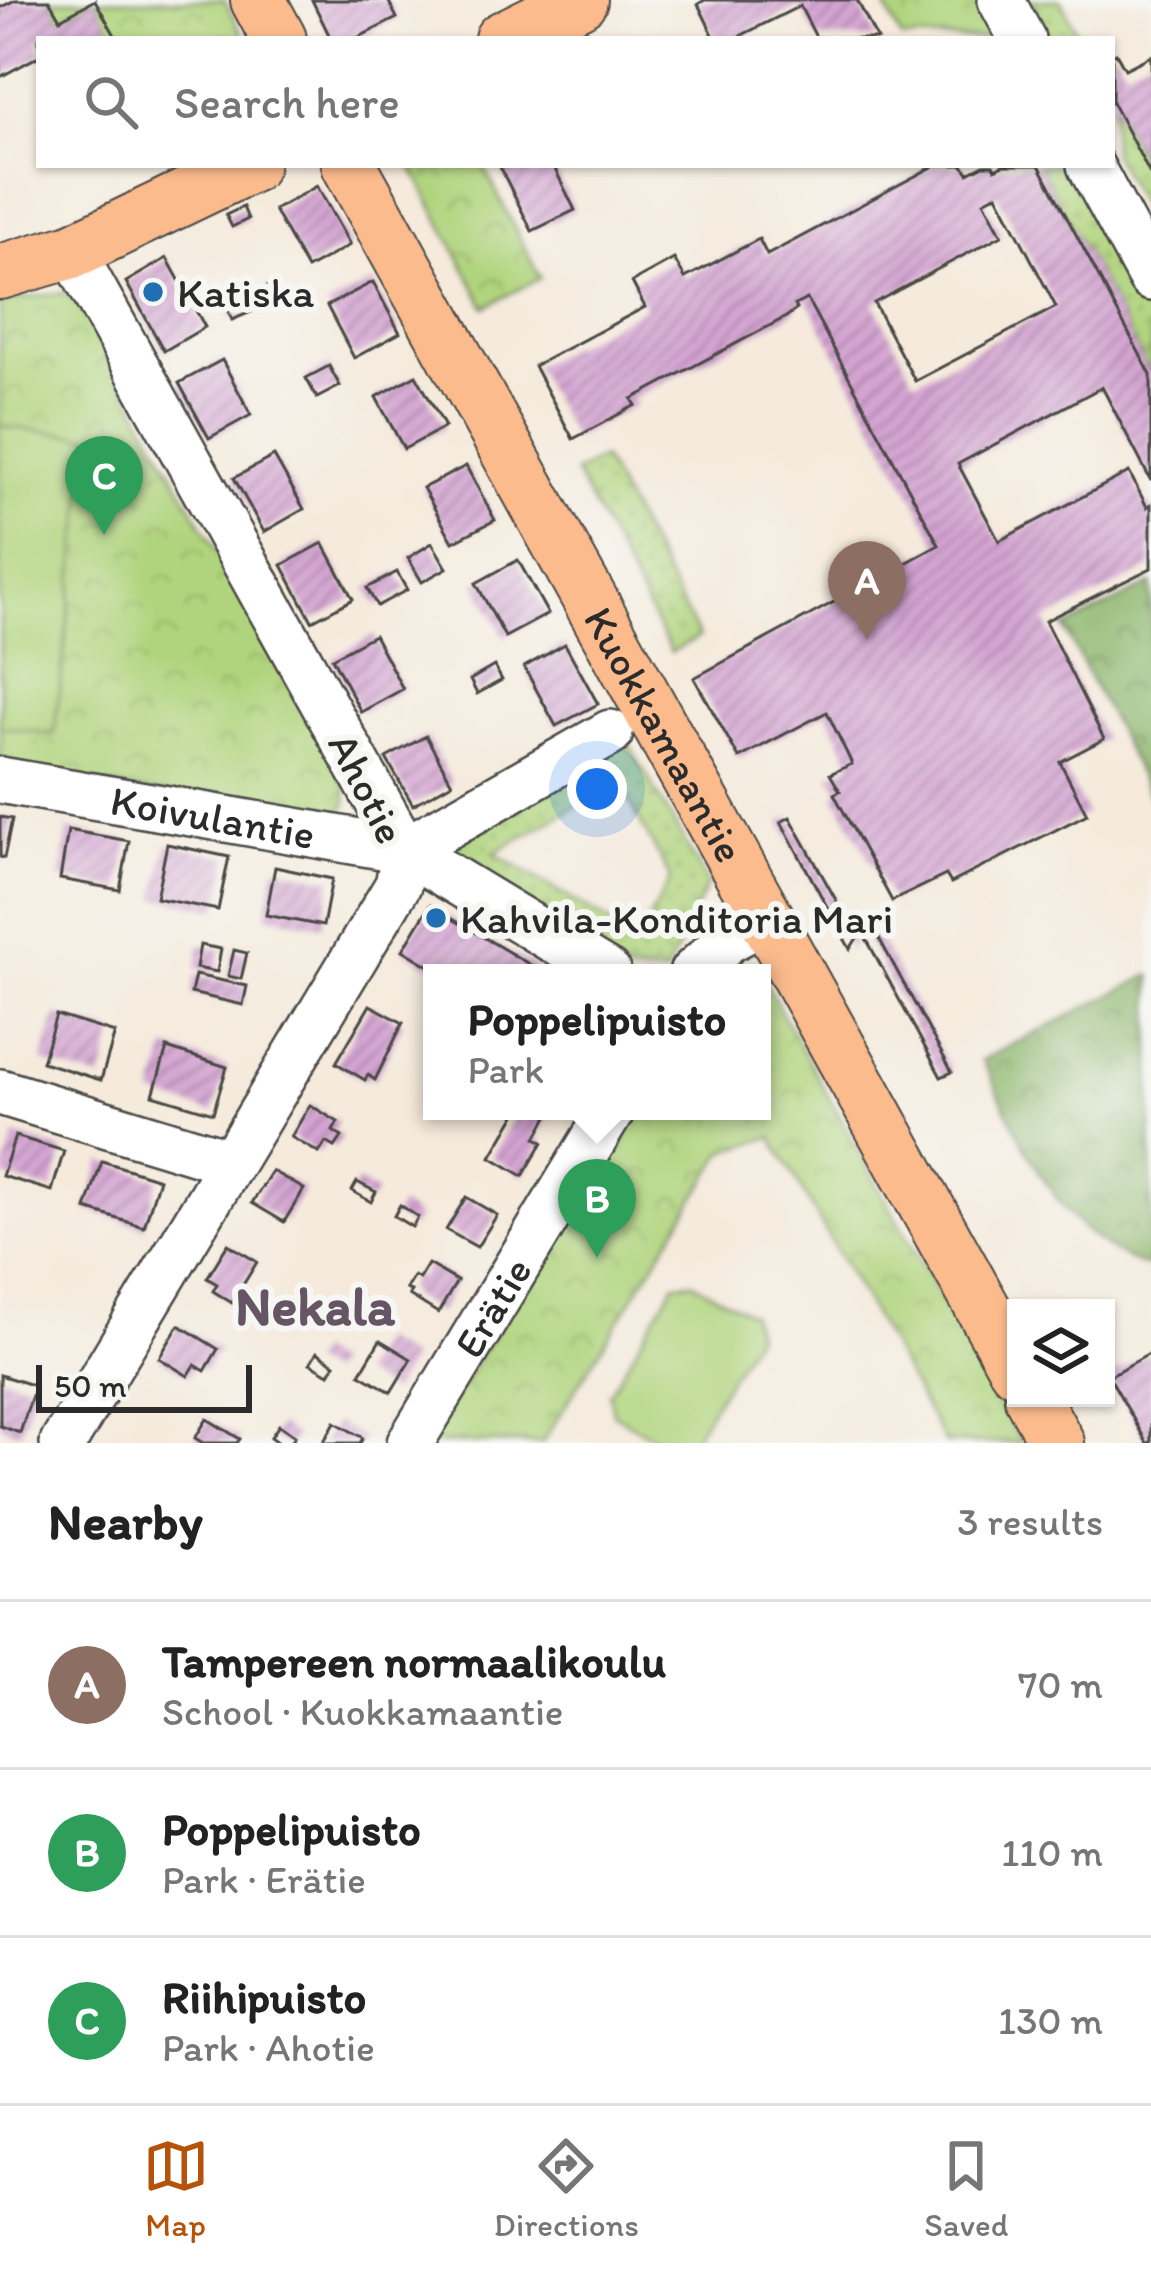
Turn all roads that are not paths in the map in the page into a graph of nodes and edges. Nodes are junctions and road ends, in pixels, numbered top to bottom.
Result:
1 (258, 0) edge
2 (580, 0) edge
3 (1001, 0) edge
4 (277, 36) edge
5 (508, 36) edge
6 (1020, 36) edge
7 (244, 168) edge
8 (351, 168) edge
9 (1092, 168) edge
10 (72, 251) junction
11 (0, 272) edge
12 (1151, 278) edge
13 (610, 733) dead end
14 (0, 780) edge
15 (405, 850) junction
16 (769, 918) junction
17 (593, 964) edge
18 (702, 964) edge
19 (0, 1092) edge
20 (606, 1120) edge
21 (230, 1162) junction
22 (1007, 1352) edge
23 (1037, 1407) edge
24 (63, 1443) edge
25 (410, 1443) edge
26 (1057, 1443) edge

1 - 4 main road
2 - 5 main road
3 - 6 street
7 - 10 main road
8 - 16 main road, Kuokkamaantie
9 - 12 street
10 - 11 main road
10 - 15 street, Ahotie
13 - 15 street
14 - 15 street, Koivulantie
15 - 17 street, Koivulantie
15 - 21 street, Ahotie
16 - 18 street
16 - 22 main road, Kuokkamaantie
19 - 21 street
20 - 25 street, Erätie
21 - 24 street, Ahotie
23 - 26 main road

